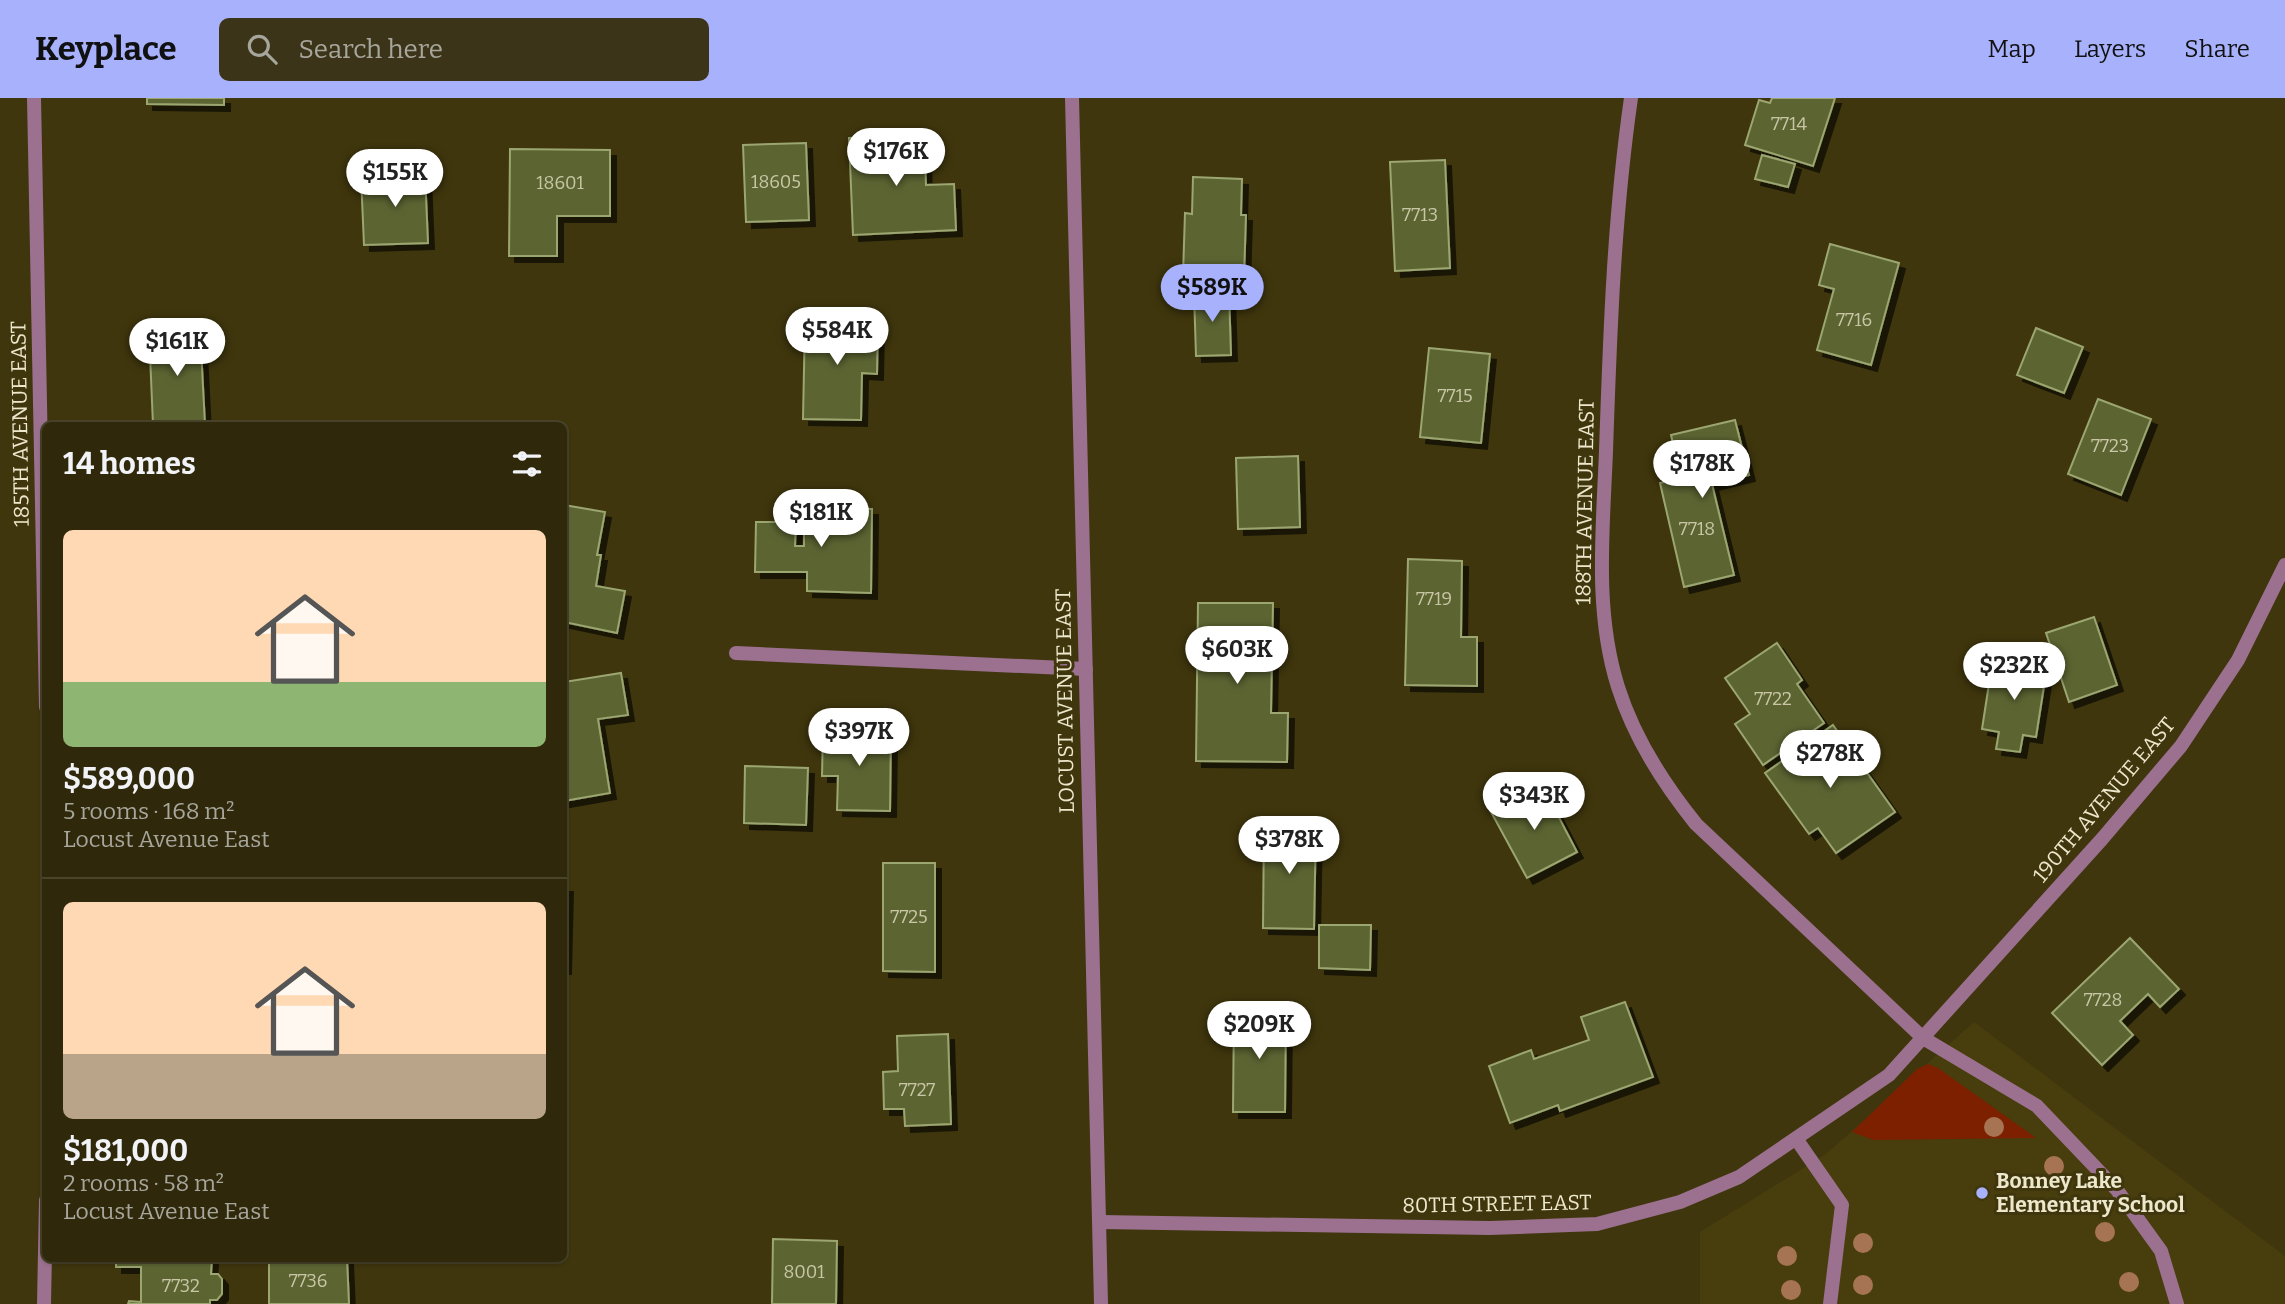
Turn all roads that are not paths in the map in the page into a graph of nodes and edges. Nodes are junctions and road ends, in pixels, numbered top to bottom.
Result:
1 (34, 98) edge
2 (1072, 98) edge
3 (1631, 98) edge
4 (42, 504) edge
5 (2285, 565) edge
6 (736, 653) dead end
7 (1086, 668) junction
8 (1923, 1038) junction
9 (1797, 1140) junction
10 (1100, 1223) junction
11 (45, 1262) edge
12 (44, 1304) edge
13 (1101, 1304) edge
14 (1830, 1304) edge
15 (2177, 1304) edge

1 - 4 street, 185TH AVENUE EAST
2 - 7 street, LOCUST AVENUE EAST
3 - 8 street, 188TH AVENUE EAST
5 - 8 street, 190TH AVENUE EAST
6 - 7 street
7 - 10 street, LOCUST AVENUE EAST
8 - 9 street, 80TH STREET EAST
8 - 15 street, 188TH AVENUE EAST
9 - 10 street, 80TH STREET EAST
9 - 14 street
10 - 13 street, LOCUST AVENUE EAST
11 - 12 street

